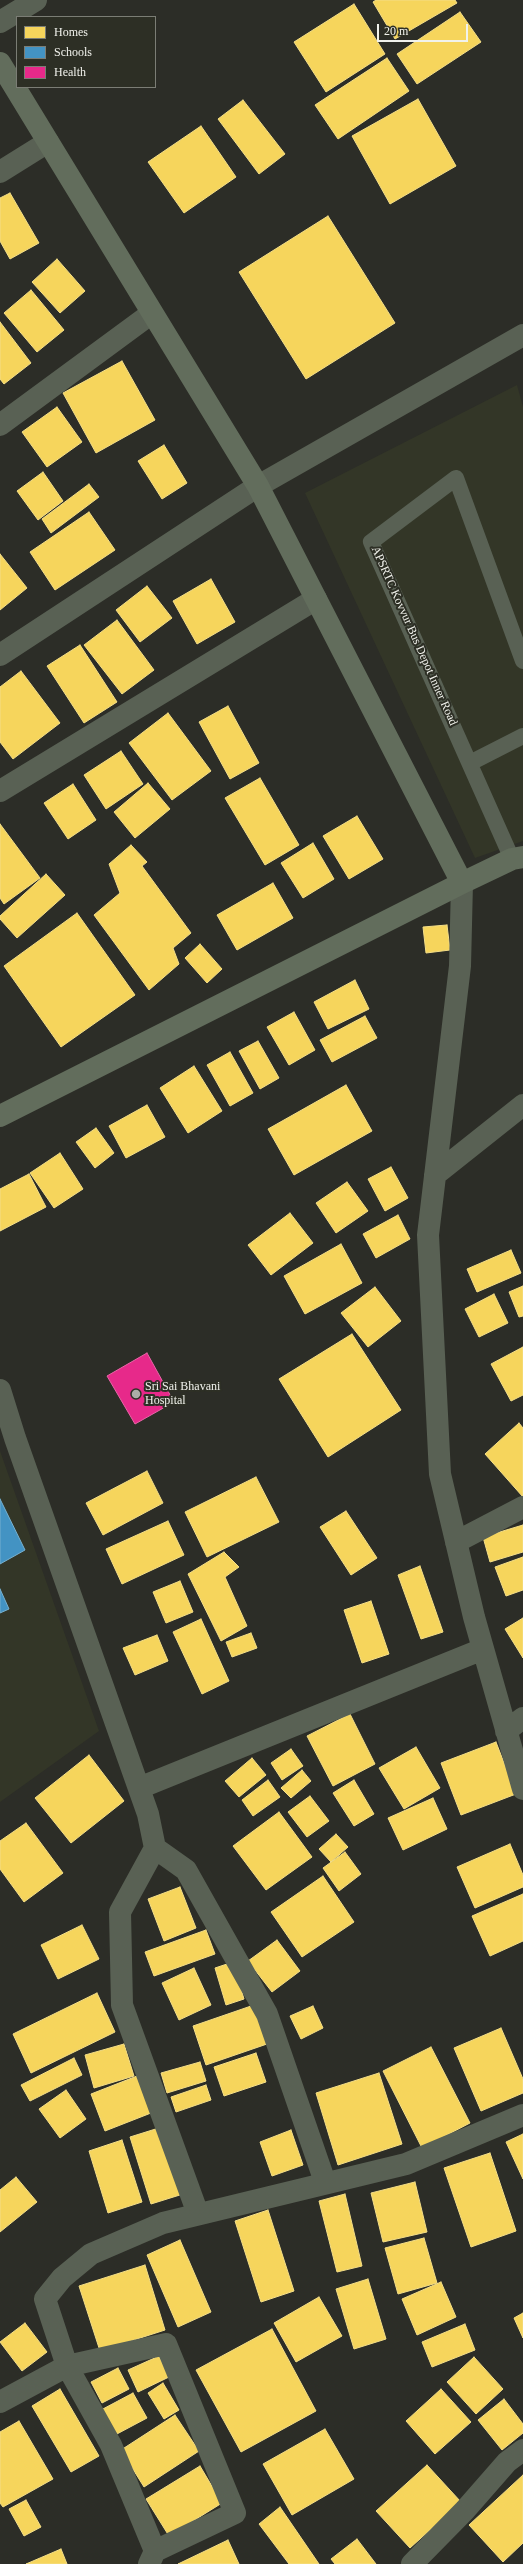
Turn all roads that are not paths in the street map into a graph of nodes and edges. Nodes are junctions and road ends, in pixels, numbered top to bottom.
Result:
1 (36, 0) edge
2 (0, 22) edge
3 (0, 63) edge
4 (48, 142) junction
5 (0, 172) edge
6 (152, 313) junction
7 (523, 335) edge
8 (0, 425) edge
9 (258, 486) junction
10 (316, 600) junction
11 (0, 655) edge
12 (523, 661) edge
13 (523, 736) edge
14 (470, 763) junction
15 (0, 791) edge
16 (518, 858) edge
17 (462, 883) junction
18 (523, 1105) edge
19 (0, 1116) edge
20 (435, 1175) junction
21 (0, 1390) edge
22 (523, 1507) edge
23 (456, 1542) junction
24 (483, 1648) junction
25 (515, 1725) edge
26 (138, 1788) junction
27 (523, 1789) edge
28 (155, 1848) junction
29 (523, 2116) edge
30 (325, 2182) junction
31 (198, 2214) junction
32 (67, 2366) junction
33 (0, 2402) edge
34 (523, 2450) edge
35 (152, 2557) edge
36 (412, 2564) edge

1 - 2 street
3 - 4 street
4 - 5 street
4 - 6 street
6 - 8 street
6 - 9 street
7 - 9 street
9 - 10 street
9 - 11 street
10 - 15 street
10 - 17 street
12 - 14 lane, APSRTC Kovvur Bus Depot Inner Road
13 - 14 lane
14 - 16 lane, APSRTC Kovvur Bus Depot Inner Road
16 - 17 street
17 - 19 street
17 - 20 street
18 - 20 street
20 - 23 street
21 - 26 street
22 - 23 street
23 - 24 street
24 - 25 street
24 - 26 street
25 - 27 street
26 - 28 street
28 - 30 street
28 - 31 street
29 - 30 street
30 - 31 street
31 - 32 street
32 - 33 street
32 - 35 street
32 - 35 street
34 - 36 street

